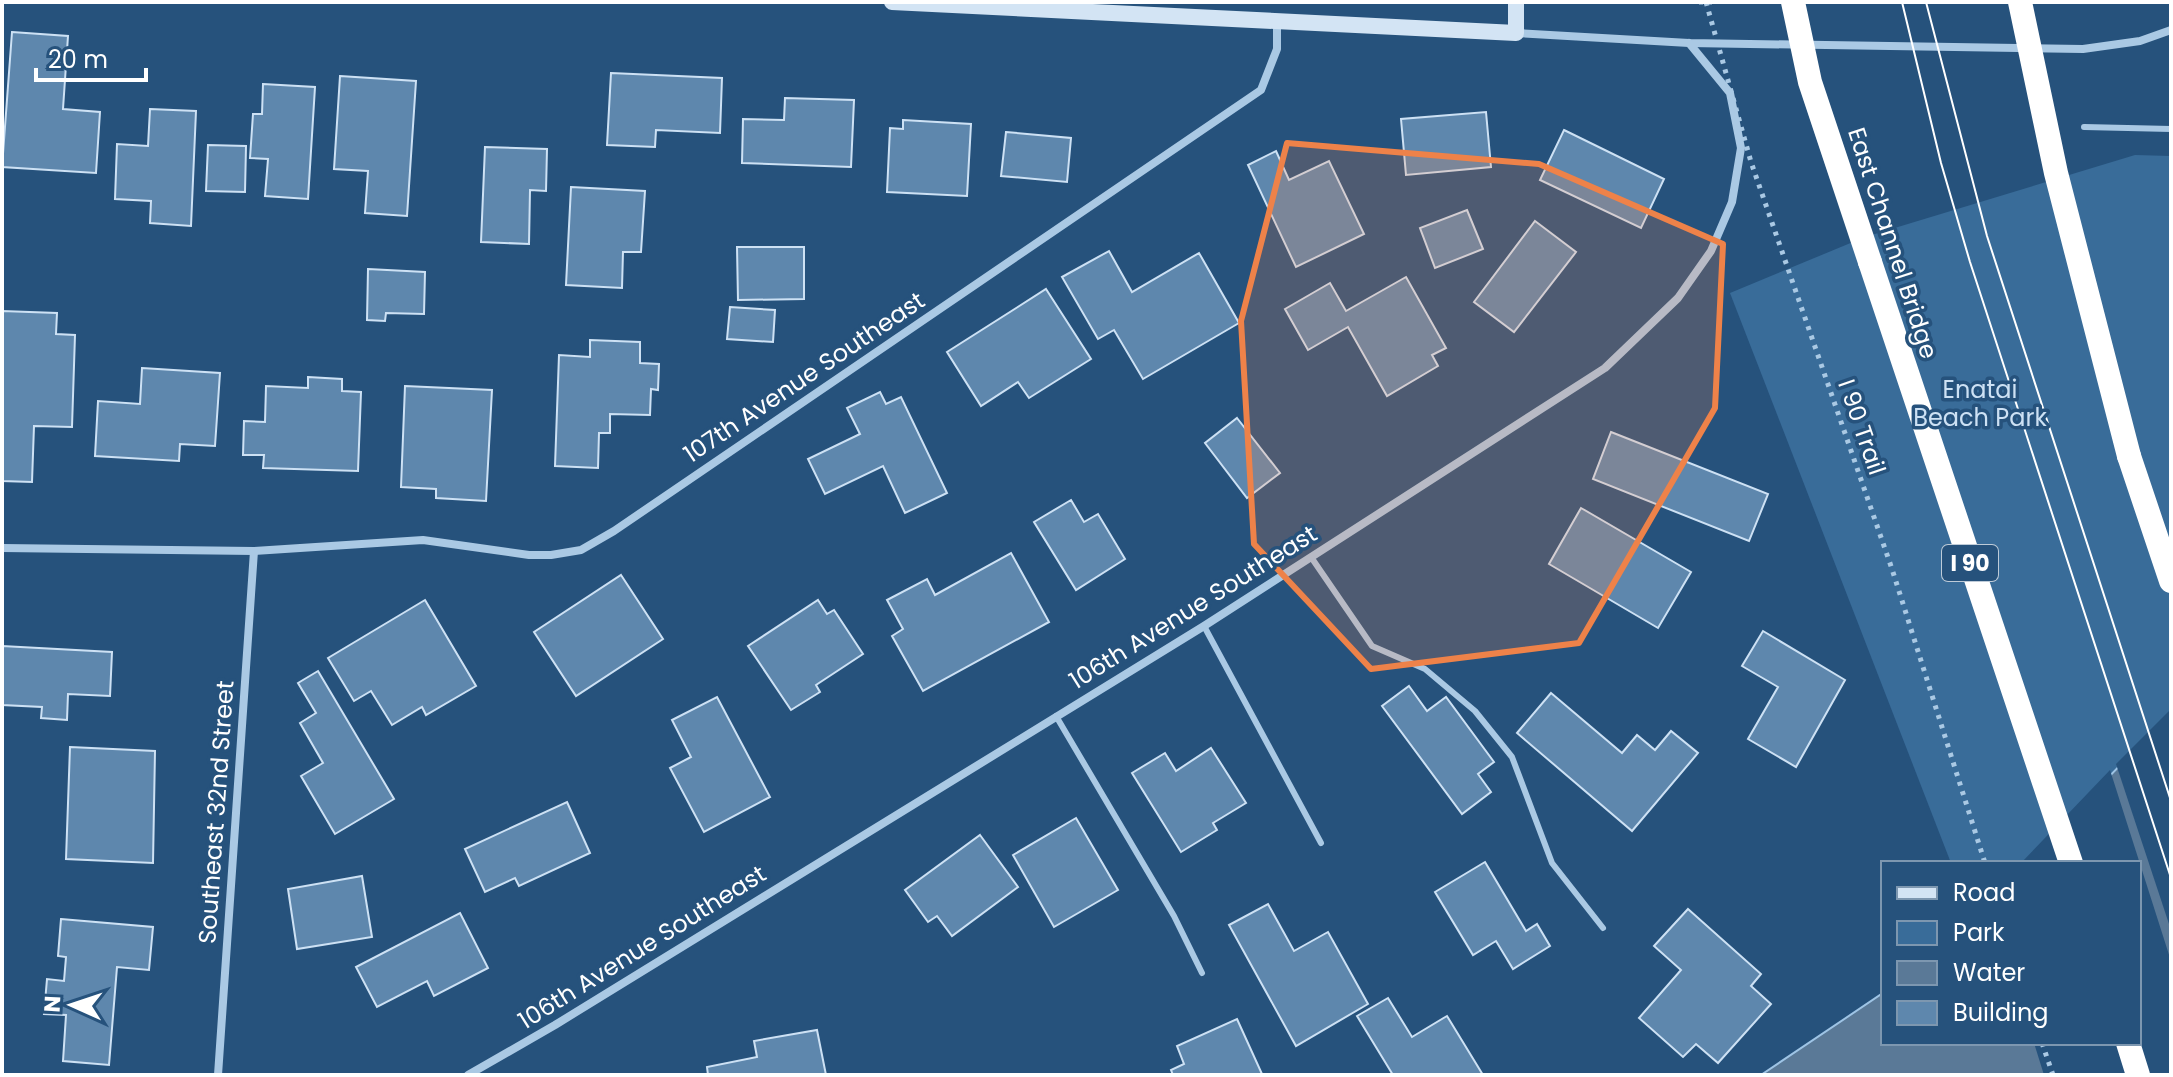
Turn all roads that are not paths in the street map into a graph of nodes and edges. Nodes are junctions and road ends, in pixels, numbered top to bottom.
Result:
1 (892, 2) edge
2 (1516, 2) edge
3 (1793, 2) edge
4 (2020, 2) edge
5 (1277, 22) junction
6 (2171, 30) edge
7 (1516, 33) junction
8 (1689, 43) junction
9 (2084, 127) dead end
10 (2171, 129) edge
11 (2, 548) edge
12 (254, 551) junction
13 (1311, 557) junction
14 (2171, 581) edge
15 (1204, 626) junction
16 (1056, 716) junction
17 (1321, 843) dead end
18 (2070, 861) edge
19 (1603, 928) dead end
20 (1202, 973) dead end
21 (2129, 1045) edge
22 (218, 1075) edge
23 (468, 1075) edge
24 (2138, 1075) edge

1 - 5 street
2 - 7 street
3 - 18 highway, East Channel Bridge / I 90, bridge
4 - 14 highway, bridge
5 - 7 street
5 - 12 street, 107th Avenue Southeast
6 - 8 street
7 - 8 street
8 - 13 street, 106th Avenue Southeast
9 - 10 lane
11 - 12 street, 107th Avenue Southeast
12 - 22 street, Southeast 32nd Street
13 - 15 street, 106th Avenue Southeast
13 - 19 lane
15 - 16 street, 106th Avenue Southeast
15 - 17 lane
16 - 20 lane
16 - 23 street, 106th Avenue Southeast
21 - 24 highway

